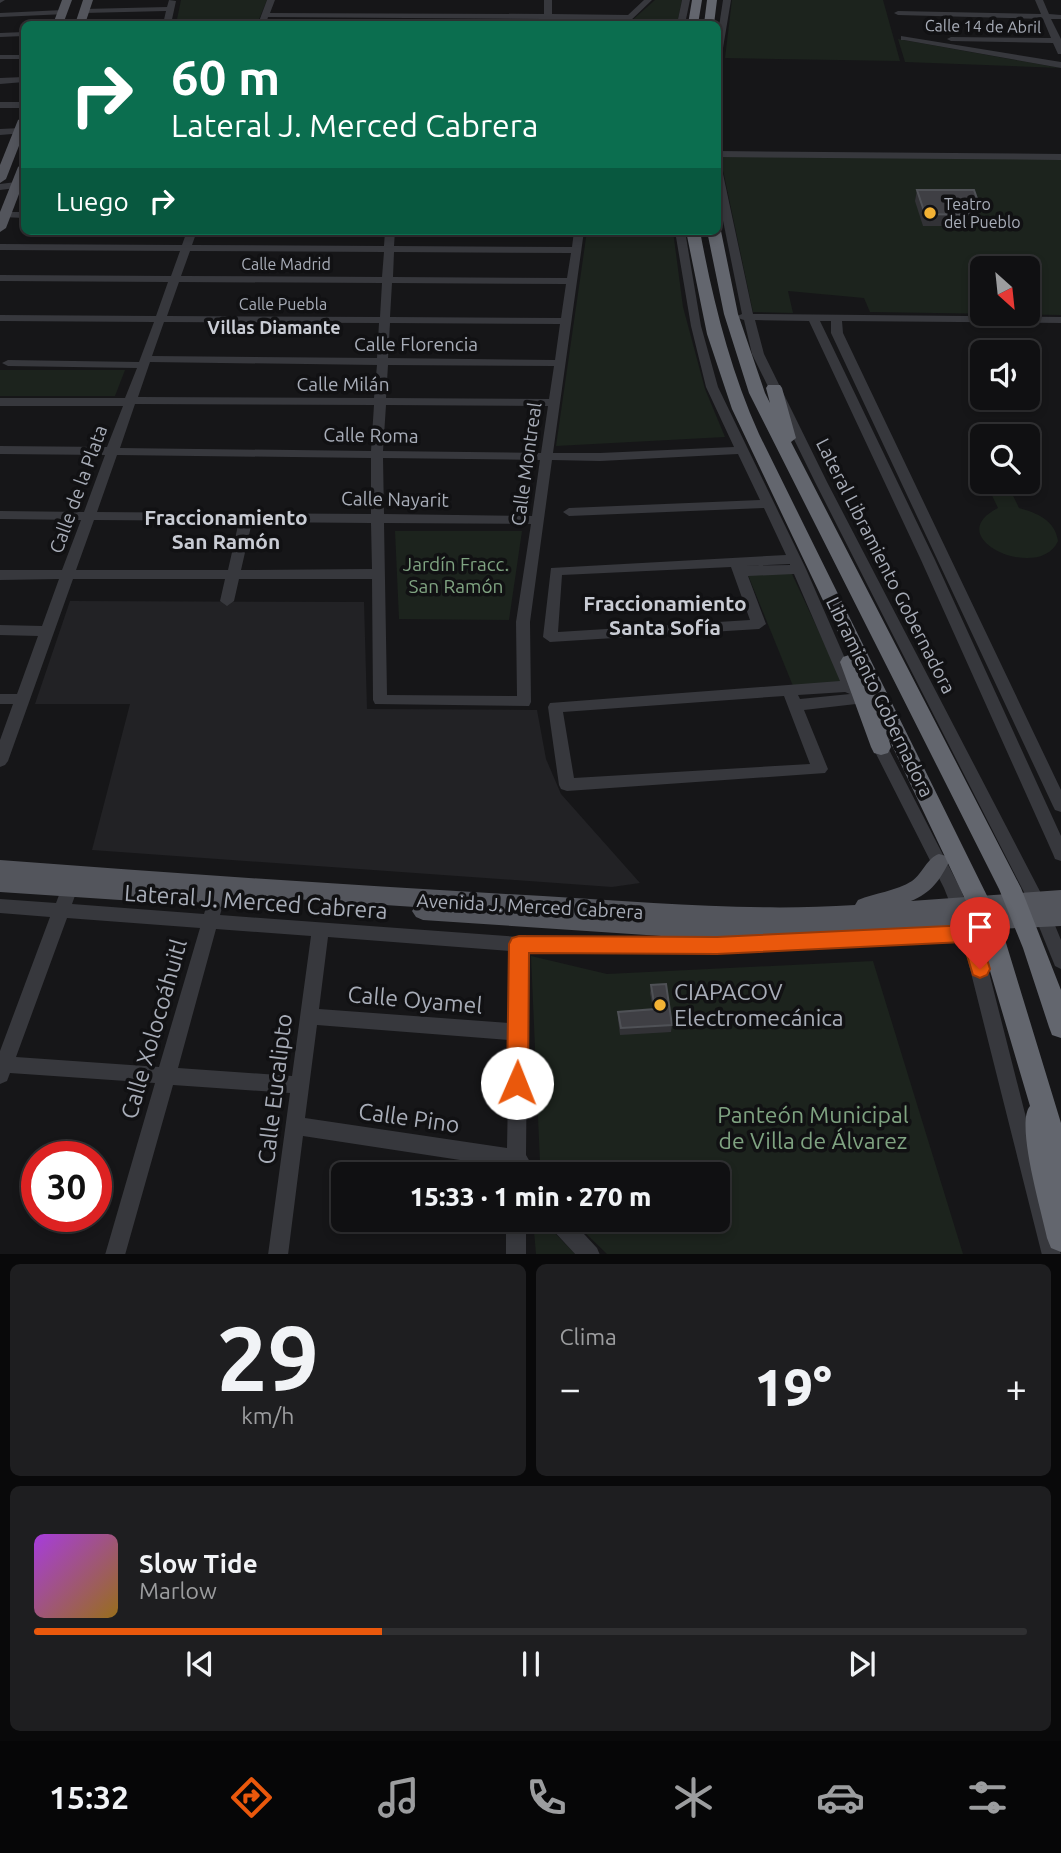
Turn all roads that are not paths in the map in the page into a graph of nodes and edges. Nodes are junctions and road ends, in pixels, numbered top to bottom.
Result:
1 (67, 0) edge
2 (88, 0) edge
3 (271, 0) edge
4 (548, 0) edge
5 (648, 0) edge
6 (686, 0) edge
7 (697, 0) edge
8 (712, 0) edge
9 (727, 0) edge
10 (1039, 0) edge
11 (172, 4) edge
12 (84, 11) junction
13 (63, 12) junction
14 (898, 13) dead end
15 (0, 15) edge
16 (265, 15) junction
17 (434, 16) edge
18 (1046, 16) junction
19 (631, 17) junction
20 (1061, 17) edge
21 (59, 21) edge
22 (81, 21) edge
23 (168, 21) edge
24 (263, 21) edge
25 (548, 21) edge
26 (626, 21) edge
27 (682, 21) edge
28 (694, 21) edge
29 (709, 21) edge
30 (21, 34) edge
31 (0, 35) edge
32 (721, 36) edge
33 (1059, 41) edge
34 (1061, 52) edge
35 (0, 57) edge
36 (21, 57) edge
37 (1061, 65) edge
38 (21, 80) edge
39 (0, 81) edge
40 (0, 105) edge
41 (21, 105) edge
42 (21, 127) edge
43 (21, 130) edge
44 (0, 132) edge
45 (721, 154) edge
46 (1061, 157) edge
47 (4, 161) edge
48 (0, 179) edge
49 (21, 184) edge
50 (0, 187) edge
51 (721, 194) edge
52 (5, 215) junction
53 (21, 215) edge
54 (0, 228) edge
55 (191, 235) edge
56 (390, 235) edge
57 (578, 235) edge
58 (689, 235) edge
59 (690, 235) edge
60 (715, 235) edge
61 (0, 247) edge
62 (186, 248) junction
63 (389, 249) junction
64 (576, 250) junction
65 (0, 278) edge
66 (174, 279) junction
67 (387, 280) junction
68 (572, 281) junction
69 (740, 317) junction
70 (0, 318) edge
71 (813, 318) junction
72 (836, 318) junction
73 (160, 319) junction
74 (385, 320) junction
75 (1061, 320) edge
76 (566, 321) junction
77 (383, 361) junction
78 (144, 362) junction
79 (8, 363) dead end
80 (560, 363) junction
81 (774, 388) junction
82 (130, 401) junction
83 (0, 402) edge
84 (380, 402) junction
85 (554, 403) junction
86 (874, 445) junction
87 (889, 445) junction
88 (0, 450) edge
89 (742, 450) junction
90 (112, 451) junction
91 (377, 454) junction
92 (547, 456) junction
93 (794, 467) junction
94 (767, 504) junction
95 (569, 512) dead end
96 (0, 515) edge
97 (89, 516) junction
98 (247, 517) junction
99 (378, 518) junction
100 (538, 520) junction
101 (945, 558) junction
102 (928, 560) junction
103 (796, 564) junction
104 (738, 567) junction
105 (378, 574) junction
106 (0, 575) edge
107 (67, 575) junction
108 (233, 575) junction
109 (227, 601) dead end
110 (0, 630) edge
111 (846, 630) junction
112 (47, 631) junction
113 (853, 693) junction
114 (792, 698) junction
115 (0, 699) edge
116 (22, 699) junction
117 (881, 747) junction
118 (0, 761) edge
119 (1061, 806) edge
120 (1061, 854) edge
121 (939, 862) junction
122 (0, 869) edge
123 (72, 881) junction
124 (0, 883) edge
125 (217, 897) junction
126 (1061, 900) edge
127 (0, 906) edge
128 (61, 910) junction
129 (1036, 911) edge
130 (973, 917) junction
131 (210, 921) junction
132 (845, 921) junction
133 (875, 926) junction
134 (320, 930) junction
135 (912, 937) junction
136 (811, 942) junction
137 (519, 944) junction
138 (1061, 961) edge
139 (309, 1016) junction
140 (1061, 1027) edge
141 (518, 1032) junction
142 (1, 1068) edge
143 (166, 1076) junction
144 (1035, 1084) junction
145 (300, 1085) junction
146 (295, 1126) junction
147 (483, 1162) edge
148 (520, 1162) edge
149 (1061, 1167) edge
150 (516, 1232) edge
151 (568, 1232) edge
152 (1061, 1238) edge
153 (115, 1254) edge
154 (278, 1254) edge
155 (516, 1254) edge
156 (589, 1254) edge
157 (1052, 1254) edge

1 - 13 main road
2 - 12 main road
3 - 16 street
4 - 25 street
5 - 19 street
6 - 27 street
7 - 28 highway
8 - 29 highway
9 - 32 street
10 - 18 street
11 - 12 street
11 - 23 street
12 - 22 main road
13 - 15 street
13 - 21 main road
14 - 18 street
16 - 17 street
16 - 24 street
17 - 25 street
18 - 20 street
18 - 33 street
19 - 25 street
19 - 26 street
30 - 31 street
33 - 34 street
33 - 37 street, Calle 14 de Abril
35 - 36 street
38 - 39 street
40 - 41 street
42 - 44 street
43 - 47 main road
45 - 46 street
47 - 48 main road
49 - 50 street
49 - 52 main road
51 - 69 street, Lateral Libramiento Gobernadora
52 - 53 street
52 - 54 main road
55 - 62 street, Calle de la Plata
56 - 63 street
57 - 64 street, Calle Montreal
58 - 89 street
59 - 111 highway, Libramiento Gobernadora
60 - 69 highway, Libramiento Gobernadora
61 - 62 street
62 - 63 street
62 - 66 street, Calle de la Plata
63 - 64 street
63 - 67 street
64 - 68 street, Calle Montreal
65 - 66 street, Calle Madrid
66 - 67 street, Calle Madrid
66 - 73 street, Calle de la Plata
67 - 68 street, Calle Madrid
67 - 74 street
68 - 76 street, Calle Montreal
69 - 71 street
69 - 81 street, Lateral Libramiento Gobernadora
69 - 93 highway, Libramiento Gobernadora
70 - 73 street, Calle Puebla
71 - 72 street
71 - 86 street
72 - 75 street
72 - 87 street
73 - 74 street, Calle Puebla
73 - 78 street, Calle de la Plata
74 - 76 street, Calle Puebla
74 - 77 street
76 - 80 street, Calle Montreal
77 - 78 street, Calle Florencia
77 - 80 street, Calle Florencia
77 - 84 street
78 - 79 street, Calle Florencia
78 - 82 street, Calle de la Plata
80 - 85 street, Calle Montreal
81 - 93 highway
81 - 129 street, Lateral Libramiento Gobernadora
82 - 83 street, Calle Milán
82 - 84 street, Calle Milán
82 - 90 street, Calle de la Plata
84 - 85 street, Calle Milán
84 - 91 street
85 - 92 street, Calle Montreal
86 - 87 street
86 - 102 street
87 - 101 street
88 - 90 street, Calle Roma
89 - 92 street, Calle Roma
89 - 94 street
90 - 91 street, Calle Roma
90 - 97 street, Calle de la Plata
91 - 92 street, Calle Roma
91 - 99 street
92 - 100 street, Calle Montreal
93 - 129 highway, Libramiento Gobernadora
94 - 95 street
94 - 103 street
96 - 97 street, Calle Nayarit
97 - 98 street, Calle Nayarit
97 - 107 street, Calle de la Plata
98 - 99 street, Calle Nayarit
98 - 108 street
99 - 100 street, Calle Nayarit
99 - 105 street
100 - 105 street, Calle Montreal
101 - 102 street
101 - 119 street
102 - 120 street
103 - 104 street
103 - 113 street
104 - 104 street
105 - 108 street
106 - 107 street
107 - 108 street
107 - 112 street, Calle de la Plata
108 - 109 street
110 - 112 street
111 - 117 highway
111 - 130 highway, Libramiento Gobernadora
112 - 116 street, Calle de la Plata
113 - 114 street
113 - 117 street
114 - 114 street
115 - 116 street
116 - 118 street, Calle de la Plata
117 - 121 street
121 - 130 street
121 - 132 main road
122 - 123 main road, Avenida J. Merced Cabrera
123 - 124 main road, Avenida J. Merced Cabrera
123 - 125 main road, Avenida J. Merced Cabrera
123 - 128 street
123 - 132 main road, Avenida J. Merced Cabrera
125 - 131 street, Calle Xolocoáhuitl
125 - 132 main road, Avenida J. Merced Cabrera
126 - 129 main road
127 - 128 street, Lateral J. Merced Cabrera
128 - 131 street, Lateral J. Merced Cabrera
128 - 142 street
129 - 130 main road
129 - 138 street, Lateral Libramiento Gobernadora
129 - 140 highway, Libramiento Gobernadora
130 - 132 main road, Avenida J. Merced Cabrera
130 - 133 main road, Avenida J. Merced Cabrera
130 - 135 street, Lateral J. Merced Cabrera
130 - 144 highway, Libramiento Gobernadora
130 - 157 street
131 - 134 street, Lateral J. Merced Cabrera
131 - 143 street, Calle Xolocoáhuitl
132 - 133 main road, Avenida J. Merced Cabrera
132 - 136 street
133 - 135 street
134 - 137 street, Lateral J. Merced Cabrera
134 - 139 street, Calle Eucalipto
135 - 136 street, Lateral J. Merced Cabrera
136 - 137 street, Lateral J. Merced Cabrera
137 - 141 street
139 - 141 street, Calle Oyamel
139 - 145 street, Calle Eucalipto
141 - 148 street
142 - 143 street
143 - 145 street
143 - 153 street, Calle Xolocoáhuitl
144 - 149 highway, Libramiento Gobernadora
144 - 152 highway
145 - 146 street, Calle Eucalipto
146 - 147 street, Calle Pino
146 - 154 street, Calle Eucalipto
150 - 155 street
151 - 156 street

